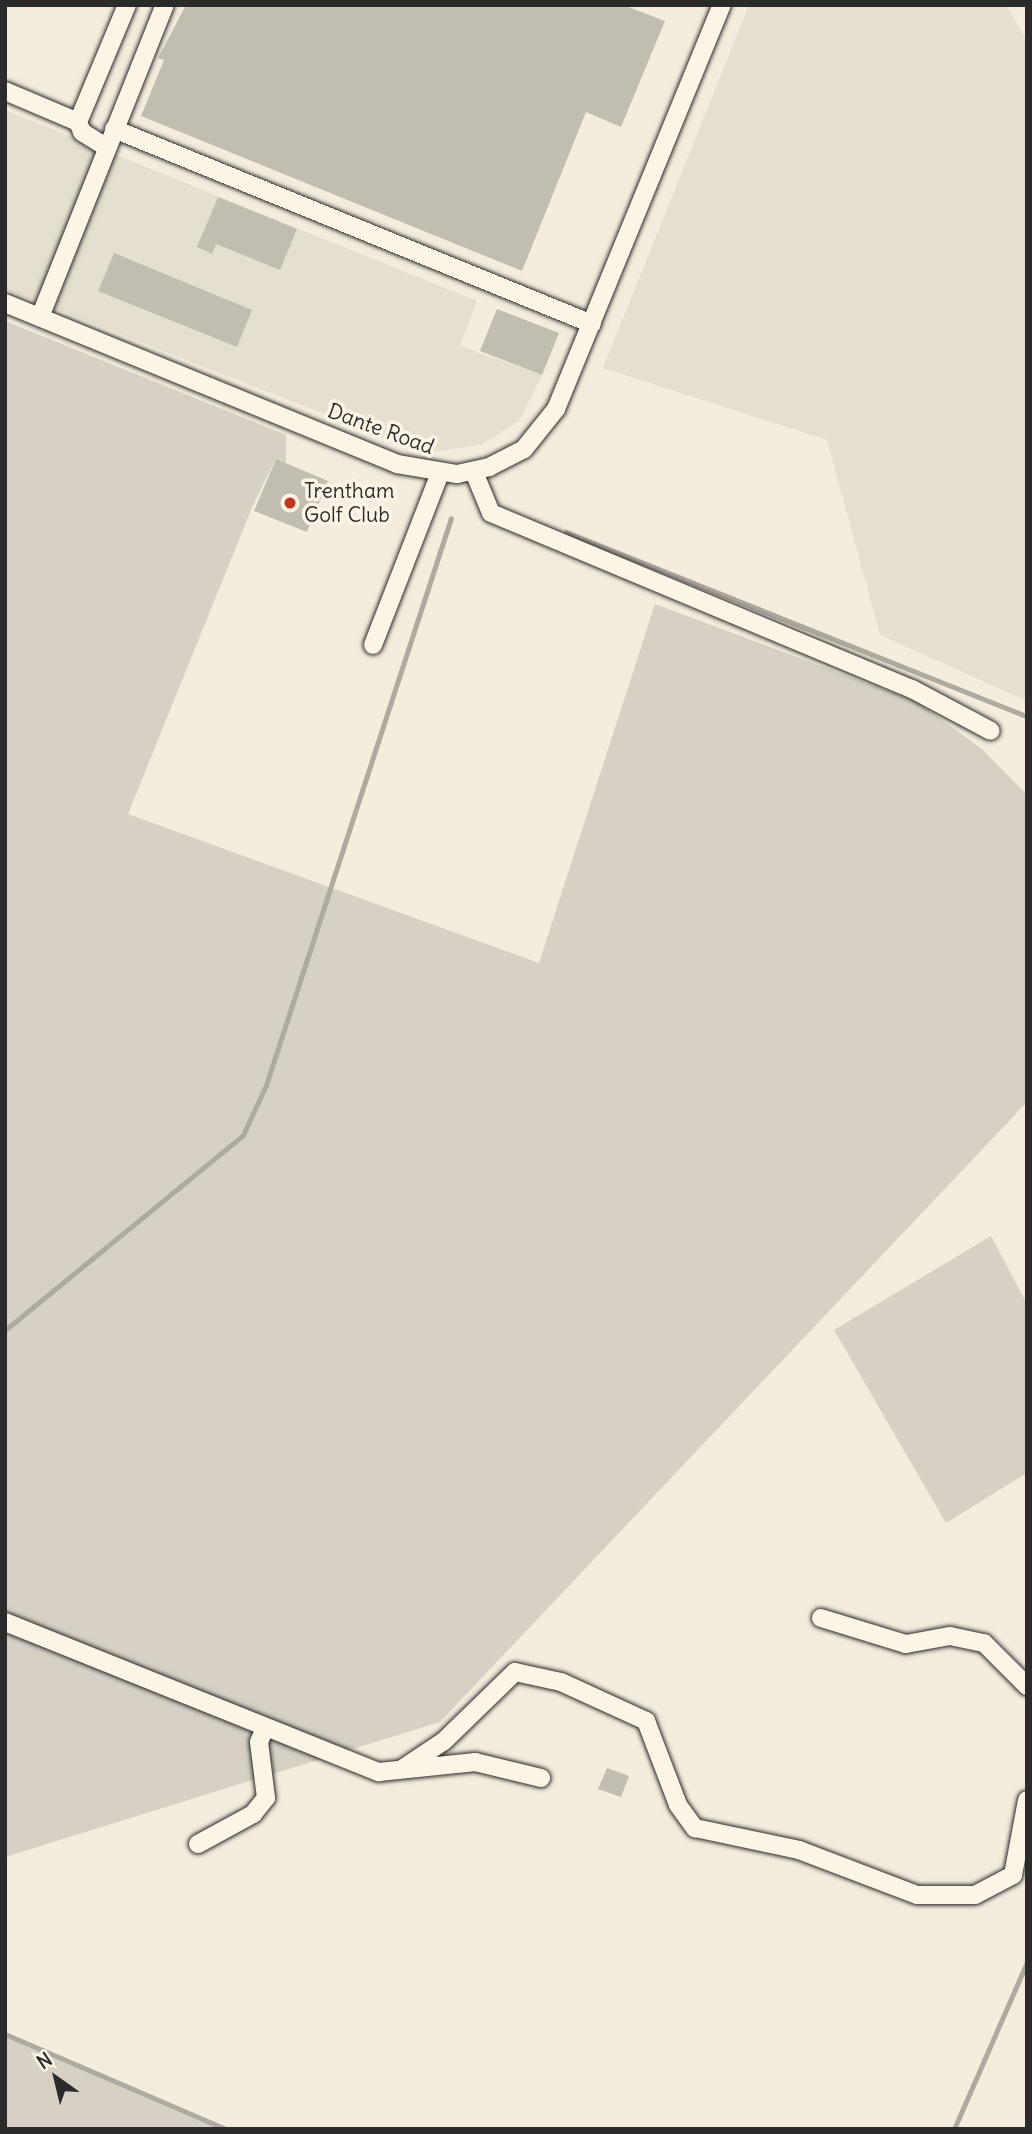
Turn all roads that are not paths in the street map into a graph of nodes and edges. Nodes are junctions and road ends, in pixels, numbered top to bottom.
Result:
1 (127, 5) edge
2 (165, 5) edge
3 (722, 5) edge
4 (5, 91) edge
5 (78, 122) junction
6 (114, 129) junction
7 (106, 147) junction
8 (5, 303) edge
9 (40, 317) junction
10 (592, 324) junction
11 (474, 472) junction
12 (440, 473) junction
13 (373, 645) dead end
14 (991, 731) dead end
15 (821, 1618) dead end
16 (5, 1622) edge
17 (1027, 1686) edge
18 (264, 1730) junction
19 (402, 1769) junction
20 (541, 1778) dead end
21 (1027, 1800) edge
22 (198, 1844) dead end

1 - 5 street
2 - 6 street
3 - 10 street, Dante Road
4 - 5 street
5 - 7 street
6 - 7 street
6 - 10 street
7 - 9 street
8 - 9 street, Dante Road
9 - 12 street, Dante Road
10 - 11 street, Dante Road
11 - 12 street, Dante Road
11 - 14 street
12 - 13 street
15 - 17 street
16 - 18 street
18 - 19 street
18 - 22 street
19 - 20 street
19 - 21 street

